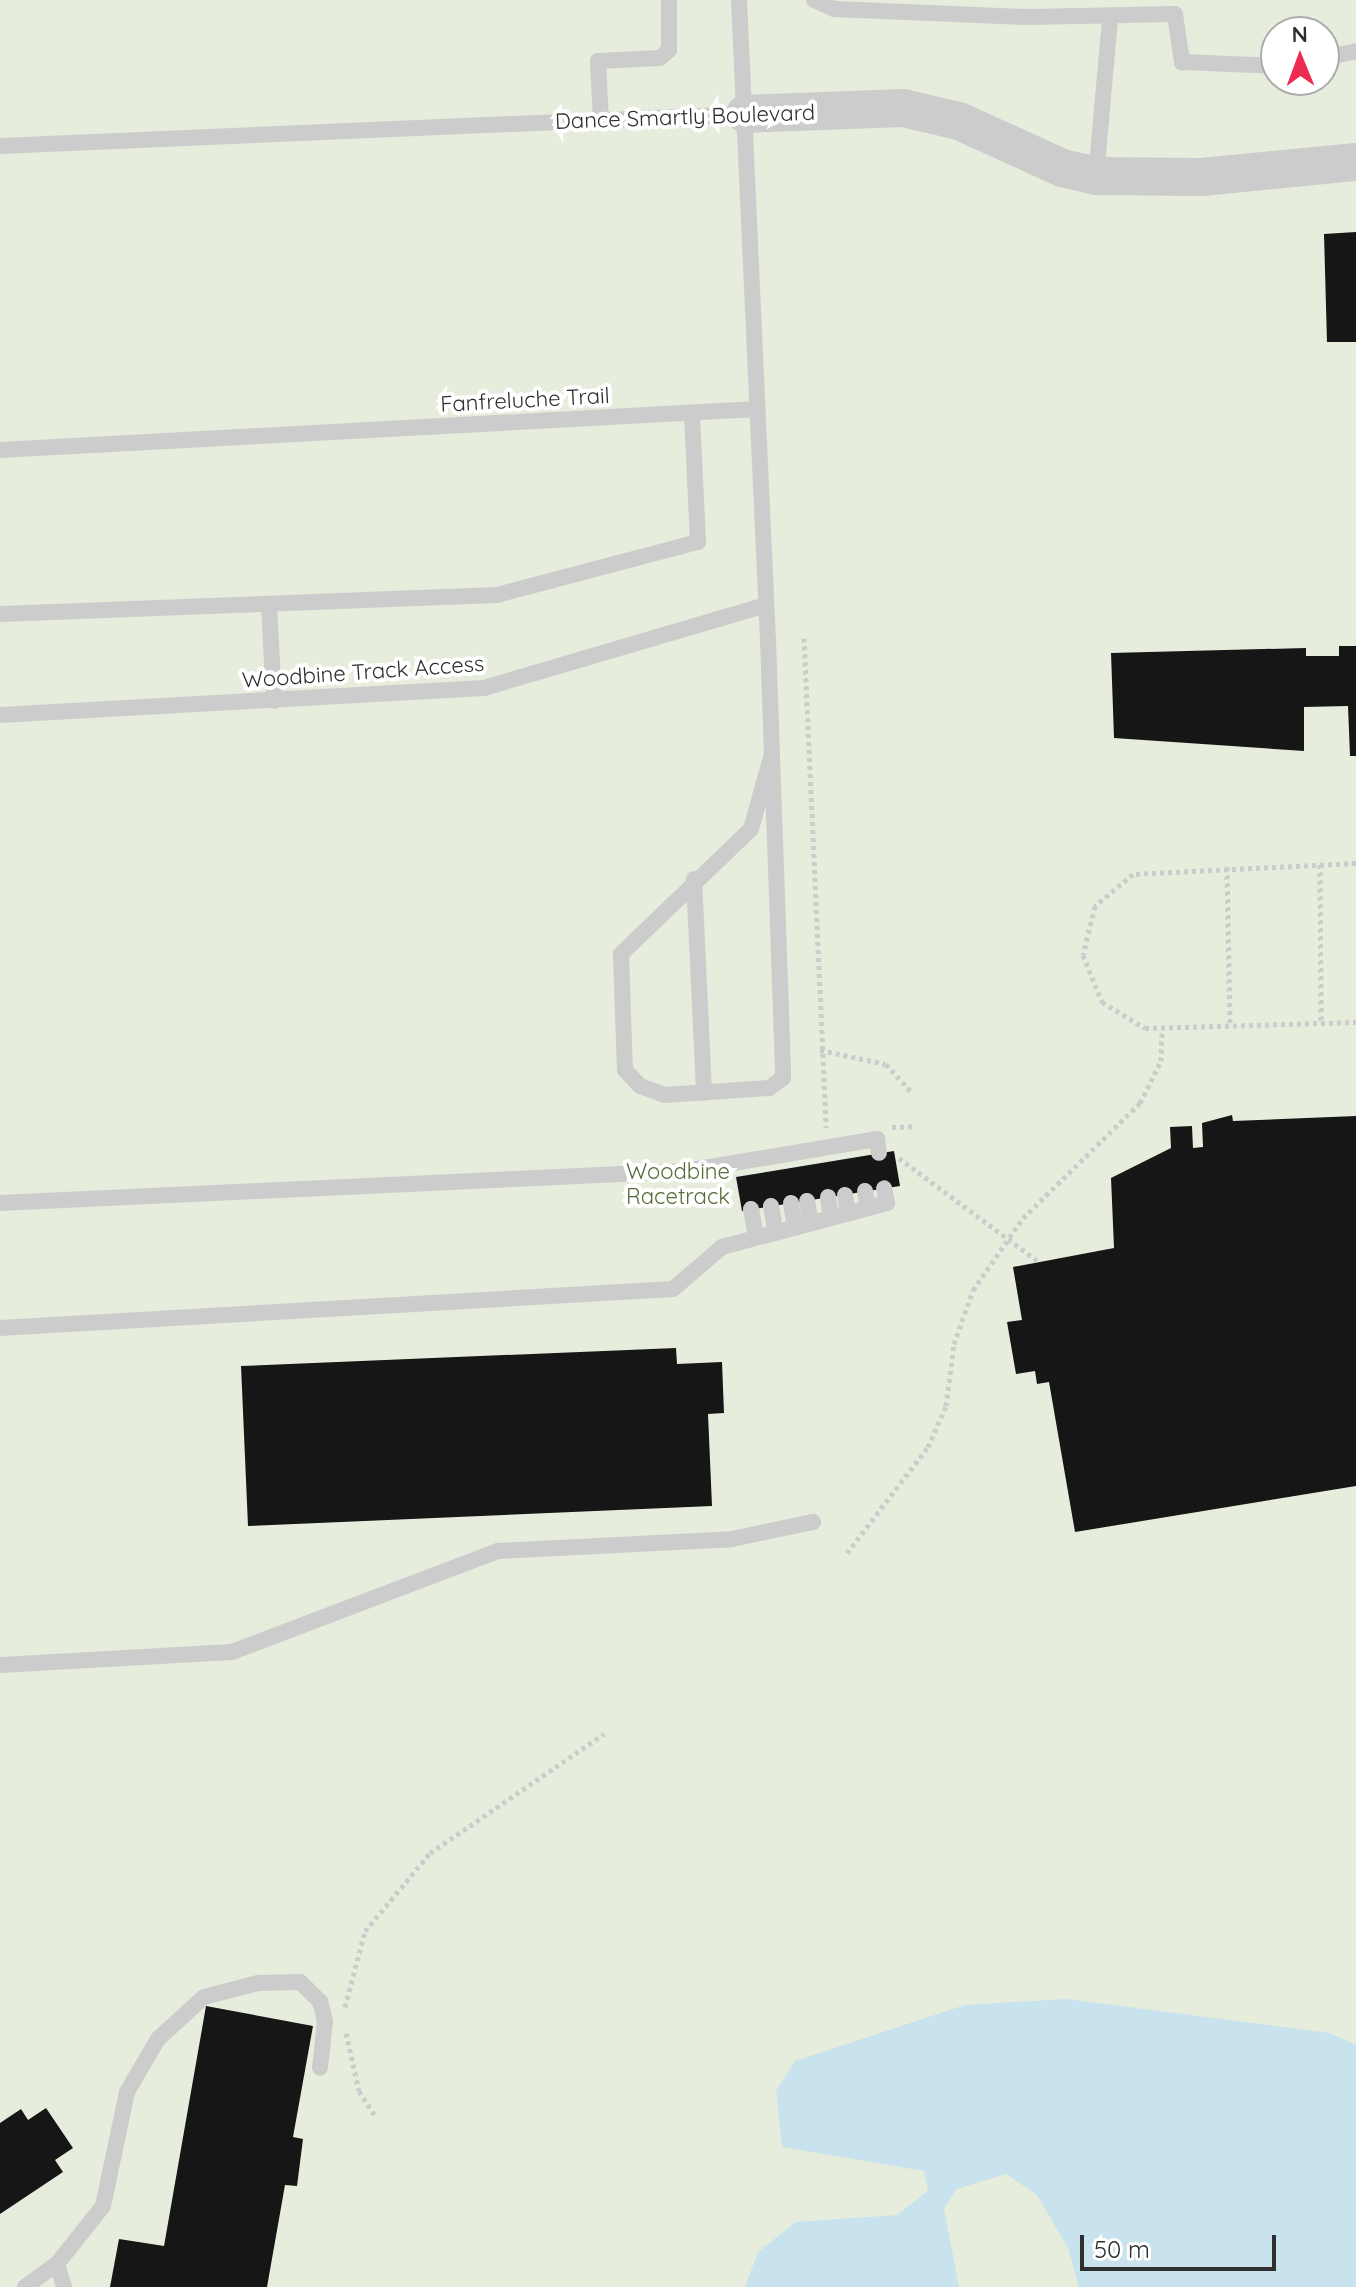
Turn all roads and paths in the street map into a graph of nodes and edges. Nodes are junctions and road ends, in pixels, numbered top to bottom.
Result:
1 (669, 0) edge
2 (739, 0) edge
3 (814, 0) edge
4 (1110, 18) junction
5 (1260, 66) edge
6 (745, 114) junction
7 (601, 121) junction
8 (0, 146) edge
9 (1356, 162) edge
10 (1096, 176) junction
11 (757, 409) junction
12 (692, 413) junction
13 (0, 450) edge
14 (269, 605) junction
15 (766, 605) junction
16 (0, 614) edge
17 (804, 638) dead end
18 (274, 701) junction
19 (0, 715) edge
20 (772, 754) junction
21 (1356, 863) edge
22 (1320, 864) junction
23 (1227, 867) junction
24 (694, 879) junction
25 (1356, 1022) edge
26 (1321, 1023) junction
27 (1230, 1026) junction
28 (1162, 1029) junction
29 (820, 1050) junction
30 (704, 1093) junction
31 (912, 1093) dead end
32 (915, 1126) dead end
33 (891, 1127) junction
34 (839, 1128) dead end
35 (878, 1140) joint
36 (894, 1140) dead end
37 (898, 1154) dead end
38 (884, 1188) dead end
39 (845, 1195) dead end
40 (828, 1197) dead end
41 (799, 1202) dead end
42 (0, 1203) edge
43 (771, 1206) dead end
44 (751, 1209) dead end
45 (848, 1213) junction
46 (831, 1218) junction
47 (803, 1225) junction
48 (776, 1233) junction
49 (756, 1238) junction
50 (1006, 1242) junction
51 (1039, 1262) dead end
52 (0, 1328) edge
53 (813, 1522) dead end
54 (847, 1553) dead end
55 (0, 1665) edge
56 (604, 1734) dead end
57 (320, 2068) dead end
58 (375, 2116) dead end
59 (57, 2264) junction
60 (25, 2287) edge
61 (64, 2287) edge

1 - 7 lane
2 - 6 lane
3 - 4 lane
4 - 5 lane
4 - 10 lane
6 - 7 lane, Dance Smartly Boulevard
6 - 10 street, Dance Smartly Boulevard
6 - 11 lane
7 - 8 lane, Dance Smartly Boulevard
9 - 10 street, Dance Smartly Boulevard
11 - 12 lane, Fanfreluche Trail
11 - 15 lane
12 - 13 lane, Fanfreluche Trail
12 - 14 lane
14 - 16 lane
14 - 18 lane
15 - 18 lane, Woodbine Track Access
15 - 20 lane
17 - 29 path
18 - 19 lane, Woodbine Track Access
20 - 24 lane
20 - 30 lane
21 - 22 path
22 - 23 path
22 - 26 path
23 - 27 path
23 - 28 path
24 - 30 lane
24 - 30 lane
25 - 26 path
26 - 27 path
27 - 28 path
28 - 50 path
29 - 31 path
29 - 34 path
32 - 33 path
33 - 35 path
33 - 36 path
35 - 42 lane
37 - 50 path
38 - 45 lane
39 - 45 lane
40 - 46 lane
41 - 47 lane
43 - 48 lane
44 - 49 lane
45 - 46 lane
46 - 47 lane
47 - 48 lane
48 - 49 lane
49 - 52 lane
50 - 51 path
50 - 54 path
53 - 55 lane
56 - 58 path
57 - 59 lane
59 - 60 lane
59 - 61 lane

